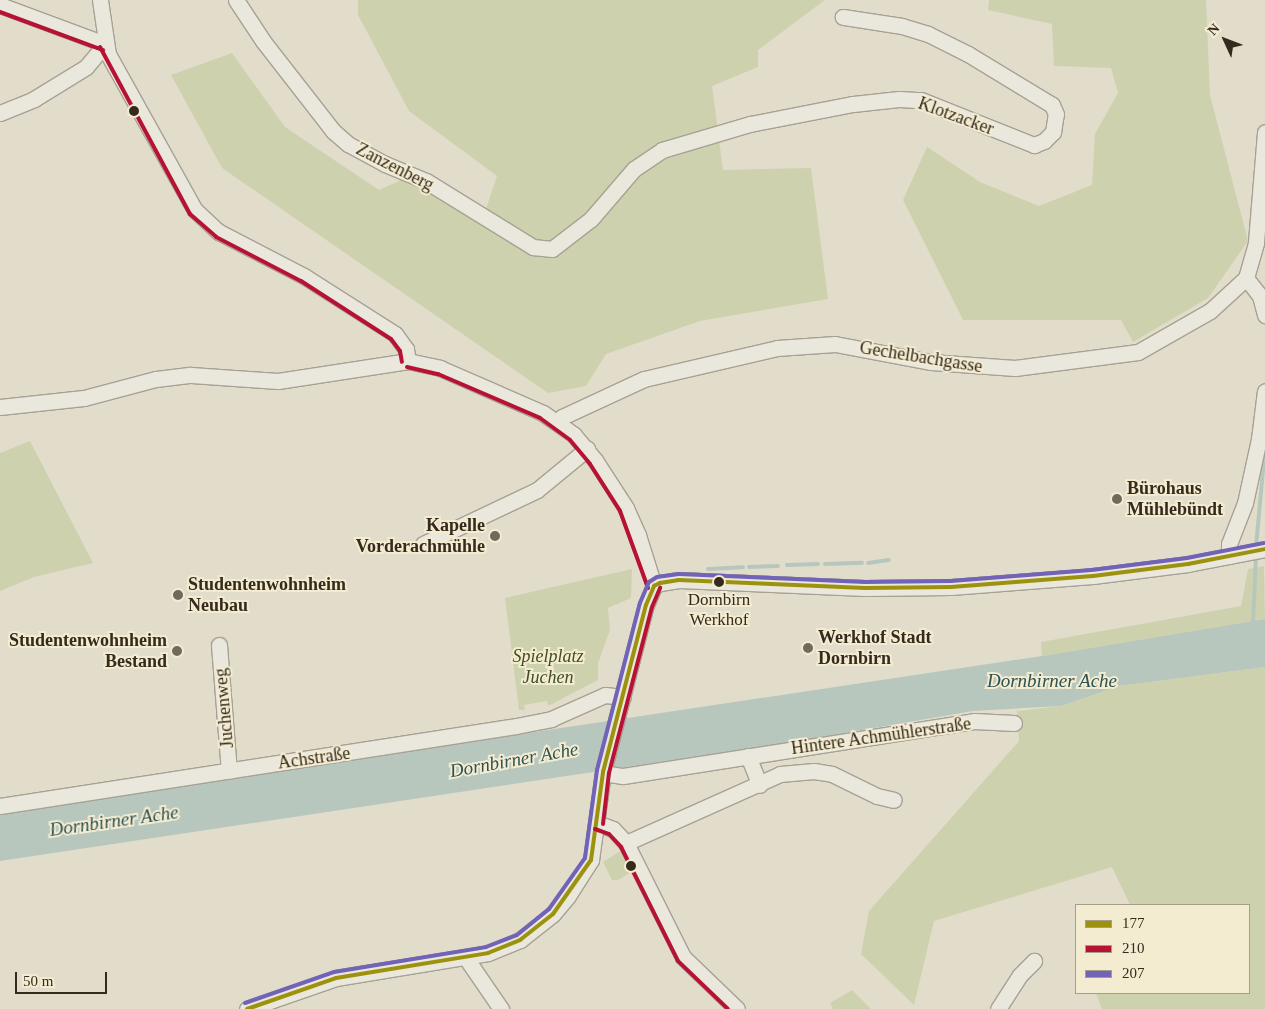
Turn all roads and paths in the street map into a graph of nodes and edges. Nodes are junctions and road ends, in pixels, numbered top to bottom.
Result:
1 (100, 0) edge
2 (236, 0) edge
3 (0, 5) edge
4 (843, 17) dead end
5 (105, 44) junction
6 (0, 113) edge
7 (1265, 132) edge
8 (574, 235) joint
9 (1254, 281) edge
10 (1265, 315) edge
11 (408, 361) junction
12 (1265, 391) edge
13 (0, 407) edge
14 (557, 422) junction
15 (587, 449) junction
16 (422, 544) dead end
17 (1265, 549) edge
18 (1229, 556) junction
19 (654, 586) junction
20 (219, 645) dead end
21 (623, 697) junction
22 (1014, 723) dead end
23 (748, 756) junction
24 (229, 771) junction
25 (603, 775) junction
26 (760, 785) junction
27 (894, 800) dead end
28 (0, 806) edge
29 (597, 823) junction
30 (626, 842) junction
31 (466, 958) junction
32 (1034, 961) dead end
33 (247, 1009) edge
34 (501, 1009) edge
35 (737, 1009) edge
36 (998, 1009) edge

1 - 5 street
2 - 8 street, Zanzenberg
3 - 5 street
4 - 8 street, Klotzacker
5 - 6 street
5 - 11 street
7 - 9 street
9 - 10 street
9 - 14 street, Gechelbachgasse
11 - 13 street
11 - 14 street
12 - 18 street
14 - 15 street
15 - 16 street
15 - 19 street
17 - 18 street
18 - 19 street
19 - 21 street
20 - 24 street, Juchenweg
21 - 24 street, Achstraße
21 - 25 street
22 - 23 street, Hintere Achmühlerstraße
23 - 25 street, Hintere Achmühlerstraße
23 - 26 street
24 - 28 street, Achstraße
25 - 29 street
26 - 27 street, Hintere Achmühlerstraße
26 - 30 street, Hintere Achmühlerstraße
29 - 30 street
29 - 31 street
30 - 35 street
31 - 33 street
31 - 34 street
32 - 36 street

